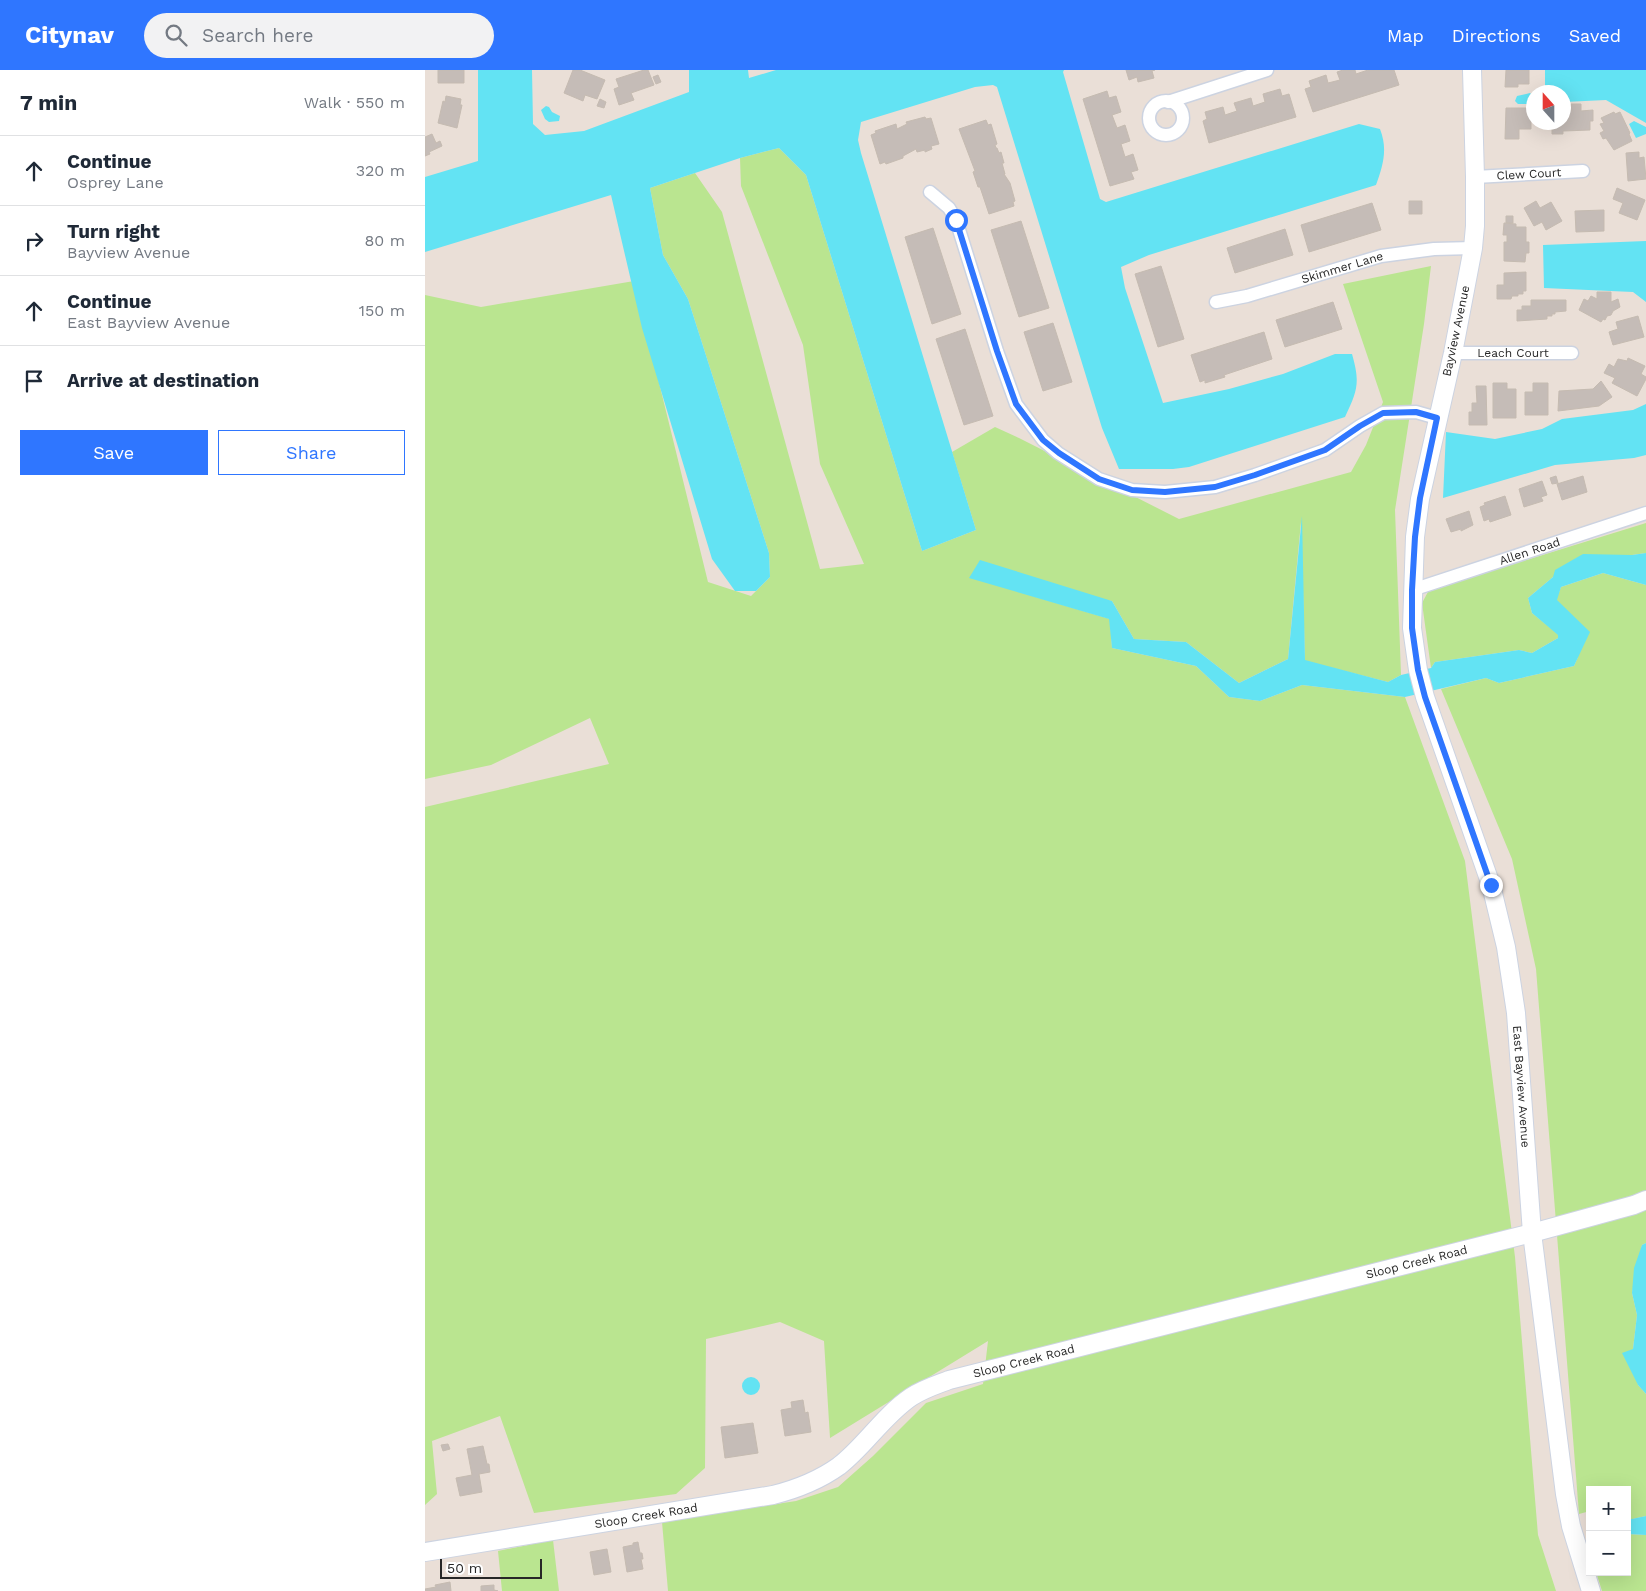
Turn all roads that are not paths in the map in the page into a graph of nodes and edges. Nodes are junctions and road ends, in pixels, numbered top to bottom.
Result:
1 (1267, 70) edge
2 (1472, 70) edge
3 (1168, 102) dead end
4 (1583, 171) dead end
5 (1475, 177) junction
6 (930, 192) dead end
7 (1473, 248) junction
8 (1216, 302) dead end
9 (1453, 353) junction
10 (1572, 353) dead end
11 (1437, 418) junction
12 (1646, 513) edge
13 (1412, 590) junction
14 (1646, 1200) edge
15 (1532, 1233) junction
16 (425, 1552) edge
17 (1591, 1591) edge

1 - 3 street
2 - 5 main road, Bayview Avenue
4 - 5 street, Clew Court
5 - 7 main road, Bayview Avenue
6 - 11 street
7 - 8 street, Skimmer Lane
7 - 9 main road, Bayview Avenue
9 - 10 street, Leach Court
9 - 11 main road, Bayview Avenue
11 - 13 main road, Bayview Avenue
12 - 13 street, Allen Road
13 - 15 main road, East Bayview Avenue
14 - 15 main road, Sloop Creek Road
15 - 16 main road, Sloop Creek Road
15 - 17 main road, East Bayview Avenue

